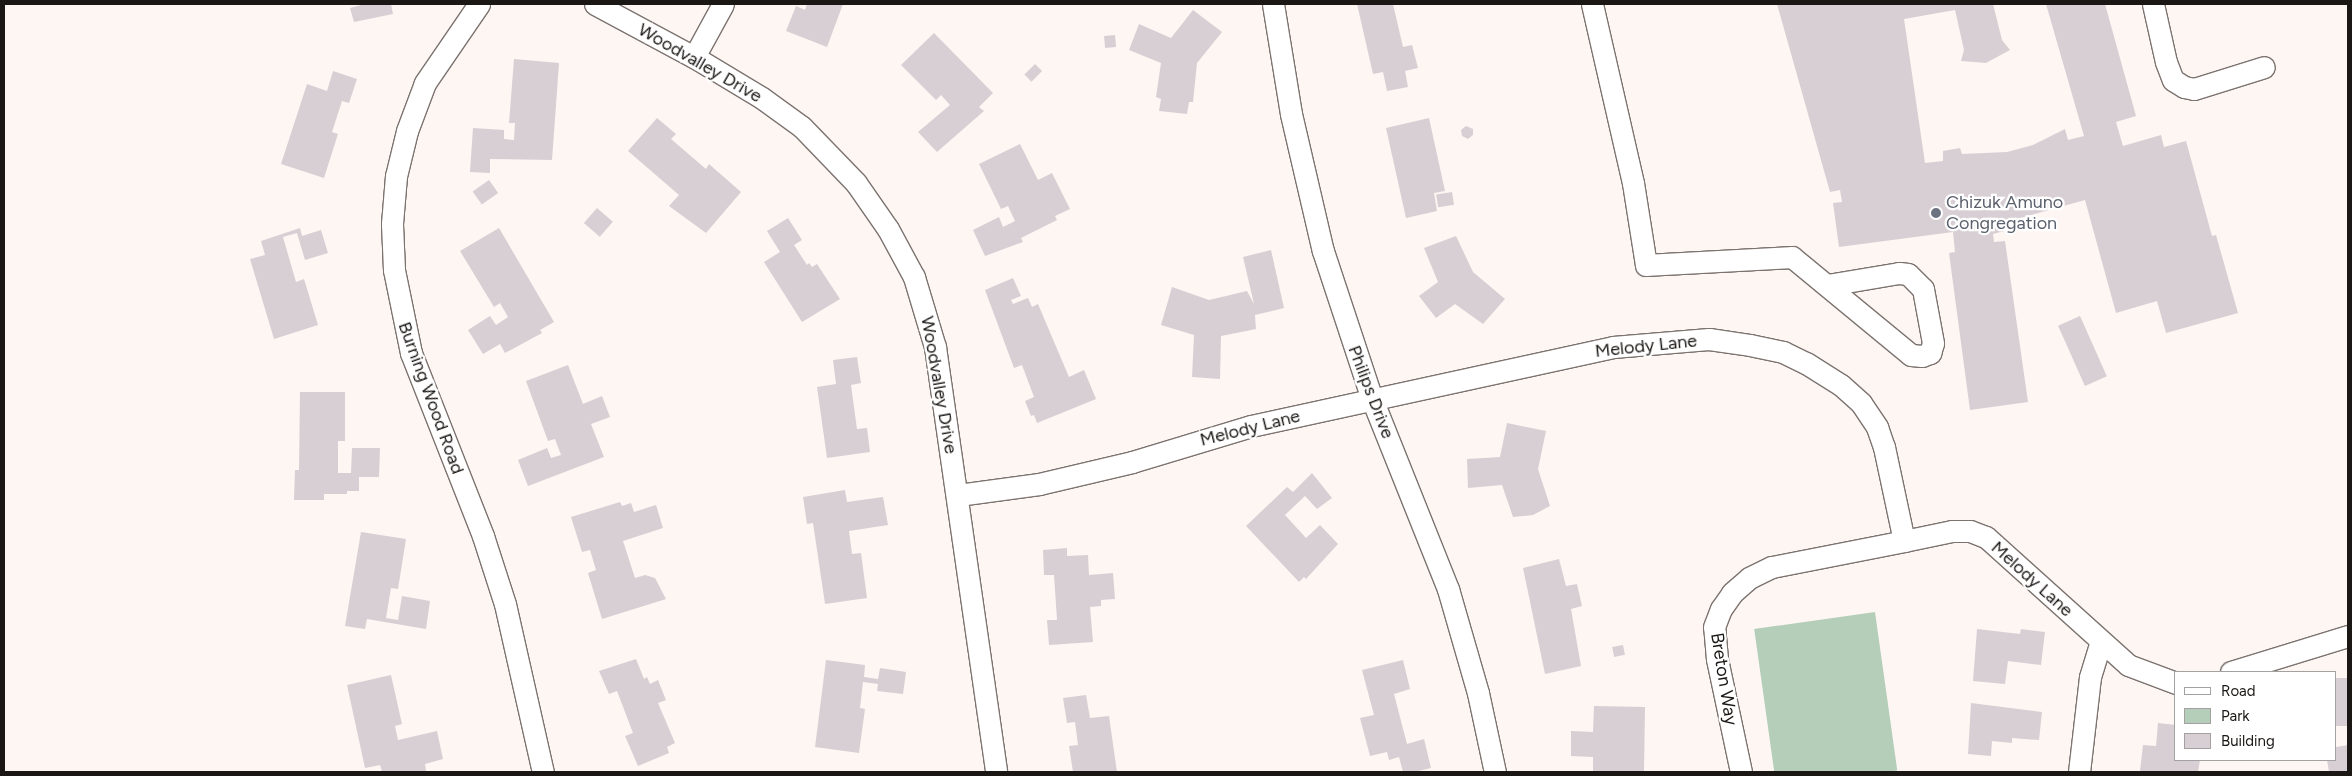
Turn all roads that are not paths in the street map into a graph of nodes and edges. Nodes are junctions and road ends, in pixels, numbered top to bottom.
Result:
1 (479, 4) edge
2 (595, 4) edge
3 (722, 4) edge
4 (1273, 4) edge
5 (1592, 4) edge
6 (2153, 4) edge
7 (694, 57) junction
8 (2264, 68) dead end
9 (1827, 285) junction
10 (1372, 399) junction
11 (958, 495) junction
12 (1904, 540) junction
13 (2348, 636) edge
14 (2102, 642) junction
15 (2234, 671) edge
16 (2174, 682) edge
17 (543, 772) edge
18 (996, 772) edge
19 (1496, 772) edge
20 (1741, 772) edge
21 (2078, 772) edge

1 - 17 street, Burning Wood Road
2 - 7 street, Woodvalley Drive
3 - 7 street
4 - 10 street, Philips Drive
5 - 9 street
6 - 8 street
7 - 11 street, Woodvalley Drive
9 - 9 street
10 - 11 street, Melody Lane
10 - 12 street, Melody Lane
10 - 19 street, Philips Drive
11 - 18 street, Woodvalley Drive
12 - 14 street, Melody Lane
12 - 20 street, Breton Way
13 - 15 street
14 - 16 street, Melody Lane
14 - 21 street

